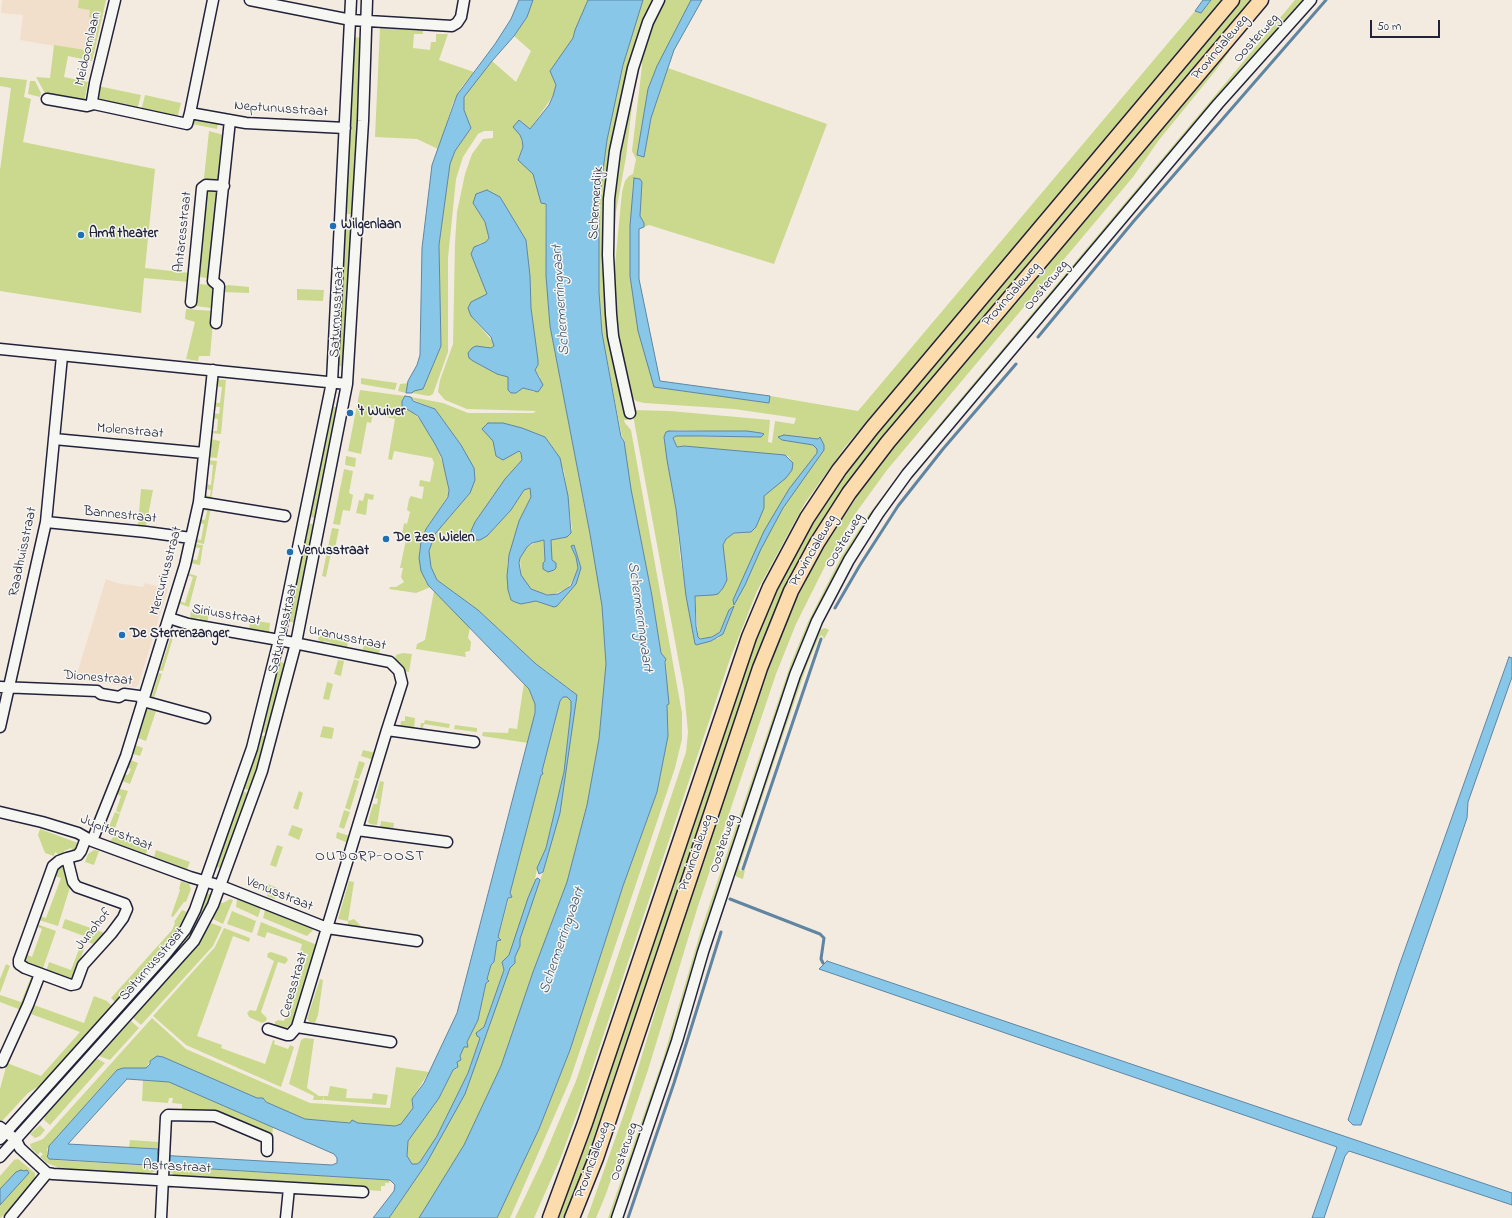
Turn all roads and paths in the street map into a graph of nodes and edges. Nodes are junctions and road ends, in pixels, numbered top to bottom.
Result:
1 (115, 0) edge
2 (213, 0) edge
3 (250, 0) edge
4 (351, 0) edge
5 (367, 0) edge
6 (464, 0) edge
7 (659, 0) edge
8 (1232, 0) edge
9 (1261, 0) edge
10 (1310, 0) edge
11 (351, 20) junction
12 (368, 20) junction
13 (47, 98) dead end
14 (94, 104) junction
15 (191, 108) junction
16 (230, 120) junction
17 (345, 128) junction
18 (224, 186) junction
19 (190, 302) dead end
20 (216, 323) dead end
21 (0, 349) edge
22 (62, 356) junction
23 (213, 370) junction
24 (332, 382) junction
25 (347, 384) junction
26 (630, 412) dead end
27 (54, 439) junction
28 (204, 453) junction
29 (199, 502) junction
30 (285, 516) dead end
31 (46, 522) junction
32 (191, 538) junction
33 (169, 618) junction
34 (279, 640) junction
35 (296, 643) junction
36 (4, 687) edge
37 (143, 701) junction
38 (205, 718) dead end
39 (0, 727) edge
40 (387, 730) junction
41 (474, 742) dead end
42 (0, 812) edge
43 (357, 830) junction
44 (89, 839) junction
45 (447, 842) dead end
46 (67, 858) junction
47 (205, 880) junction
48 (221, 886) junction
49 (327, 928) junction
50 (417, 941) dead end
51 (40, 974) junction
52 (296, 1027) junction
53 (268, 1029) dead end
54 (391, 1042) dead end
55 (2, 1062) dead end
56 (2, 1132) edge
57 (16, 1140) junction
58 (267, 1151) dead end
59 (0, 1157) edge
60 (47, 1173) junction
61 (164, 1176) junction
62 (289, 1188) junction
63 (363, 1192) dead end
64 (10, 1218) edge
65 (161, 1218) edge
66 (286, 1218) edge
67 (550, 1218) edge
68 (572, 1218) edge
69 (617, 1218) edge

1 - 14 street, Meidoornlaan
2 - 15 street
3 - 11 street
4 - 11 street, Saturnusstraat
5 - 12 street, Saturnusstraat
6 - 12 street
7 - 26 street, Schermerdijk
8 - 67 highway, Provincialeweg
9 - 68 highway, Provincialeweg
10 - 69 street, Oosterweg
11 - 12 street
11 - 17 street, Saturnusstraat
12 - 25 street, Saturnusstraat
13 - 14 street
14 - 15 street
15 - 16 street, Neptunusstraat
16 - 17 street, Neptunusstraat
16 - 18 street
17 - 24 street, Saturnusstraat
18 - 19 street, Antaresstraat
18 - 20 street
21 - 22 street
22 - 23 street
22 - 27 street, Raadhuisstraat
23 - 24 street
23 - 28 street, Mercuriusstraat
24 - 25 street
24 - 34 street, Saturnusstraat
25 - 35 street, Saturnusstraat
27 - 28 street, Molenstraat
27 - 31 street, Raadhuisstraat
28 - 29 street, Mercuriusstraat
29 - 30 street
29 - 32 street, Mercuriusstraat
31 - 32 street, Bannestraat
31 - 36 street, Raadhuisstraat
32 - 33 street, Mercuriusstraat
33 - 34 street, Siriusstraat
33 - 37 street, Mercuriusstraat
34 - 35 street, Siriusstraat
34 - 47 street, Saturnusstraat
35 - 40 street, Uranusstraat
35 - 48 street, Saturnusstraat
36 - 37 street, Dionestraat
36 - 39 street, Raadhuisstraat
37 - 38 street, Dionestraat
37 - 44 street, Mercuriusstraat
40 - 41 street
40 - 43 street, Ceresstraat
42 - 44 street, Jupiterstraat
43 - 45 street
43 - 49 street, Ceresstraat
44 - 46 street, Mercuriusstraat
44 - 47 street, Jupiterstraat
46 - 51 street, Junohof
46 - 51 street, Junohof
47 - 48 street, Jupiterstraat
47 - 56 street, Saturnusstraat
48 - 49 street, Venusstraat
48 - 57 street, Saturnusstraat
49 - 50 street
49 - 52 street, Ceresstraat
51 - 55 street
52 - 53 street
52 - 54 street, Ceresstraat
56 - 57 street
57 - 59 street, Saturnusstraat
57 - 60 street
58 - 61 street
60 - 61 street, Astrastraat
60 - 64 street
61 - 62 street, Astrastraat
61 - 65 street
62 - 63 street, Astrastraat
62 - 66 street

